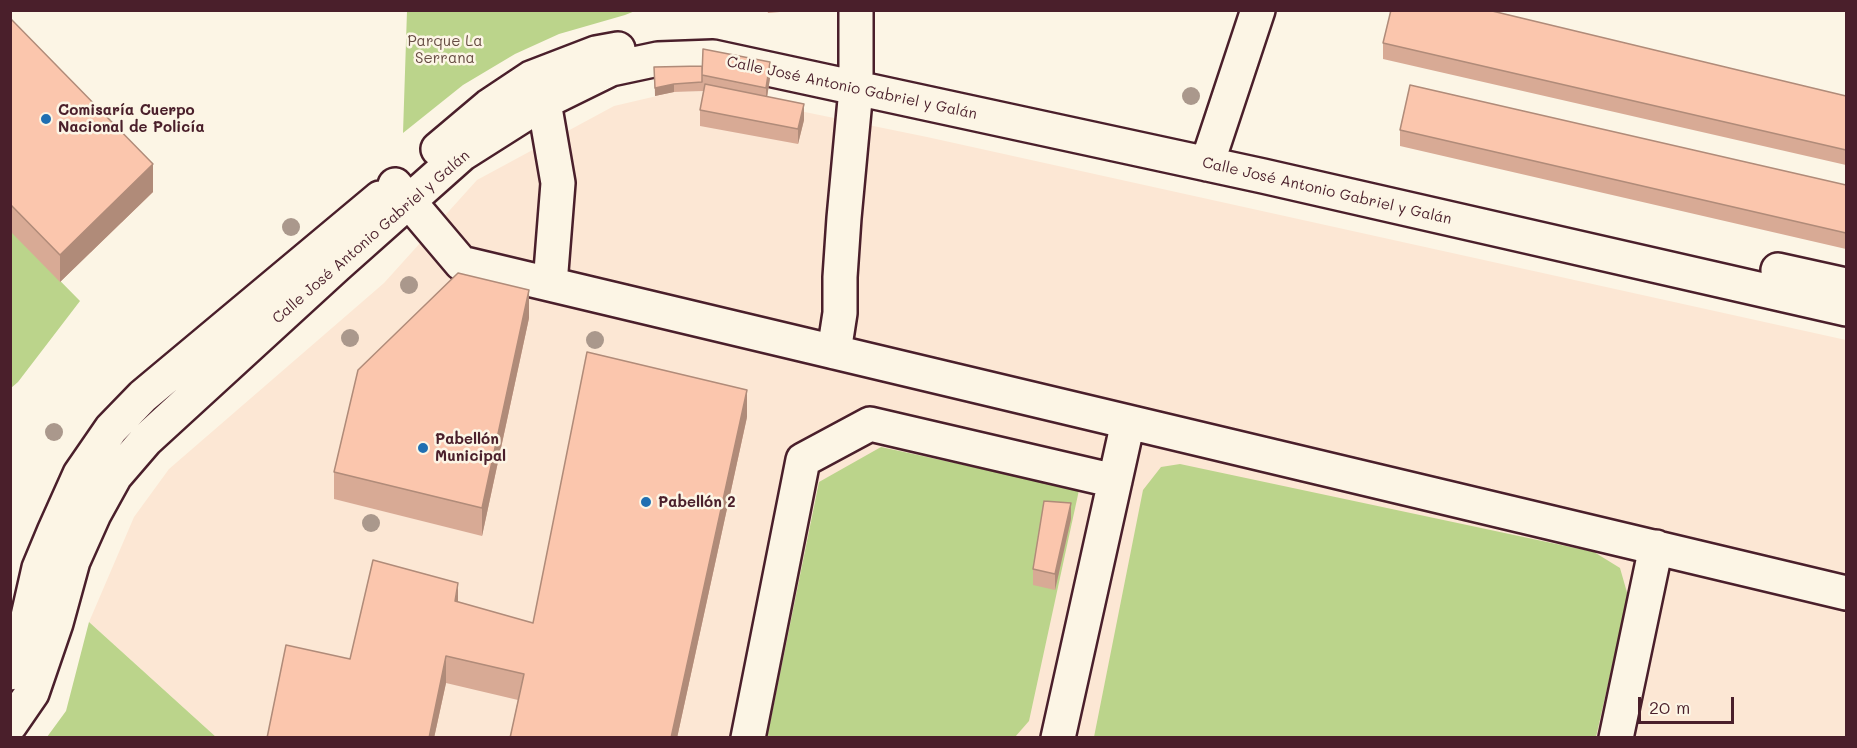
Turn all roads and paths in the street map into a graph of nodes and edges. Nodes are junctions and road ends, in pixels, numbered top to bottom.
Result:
1 (856, 10) edge
2 (1258, 10) edge
3 (856, 81) junction
4 (537, 90) junction
5 (1211, 155) junction
6 (402, 193) junction
7 (550, 284) junction
8 (1846, 285) edge
9 (1846, 309) edge
10 (834, 352) junction
11 (1128, 422) junction
12 (1115, 481) junction
13 (1656, 548) junction
14 (1846, 593) edge
15 (13, 673) edge
16 (10, 725) edge
17 (748, 738) edge
18 (1058, 738) edge
19 (1616, 738) edge

1 - 3 street
2 - 5 street
3 - 4 street, Calle José Antonio Gabriel y Galán
3 - 5 street, Calle José Antonio Gabriel y Galán
3 - 10 street
4 - 6 street, Calle José Antonio Gabriel y Galán
4 - 7 street
5 - 8 street, Calle José Antonio Gabriel y Galán
5 - 9 street, Calle José Antonio Gabriel y Galán
6 - 7 street
6 - 15 street, Calle José Antonio Gabriel y Galán
6 - 16 street, Calle José Antonio Gabriel y Galán
7 - 10 street
10 - 11 street
11 - 12 street
11 - 13 street
12 - 17 street
12 - 18 street
13 - 14 street
13 - 19 street

